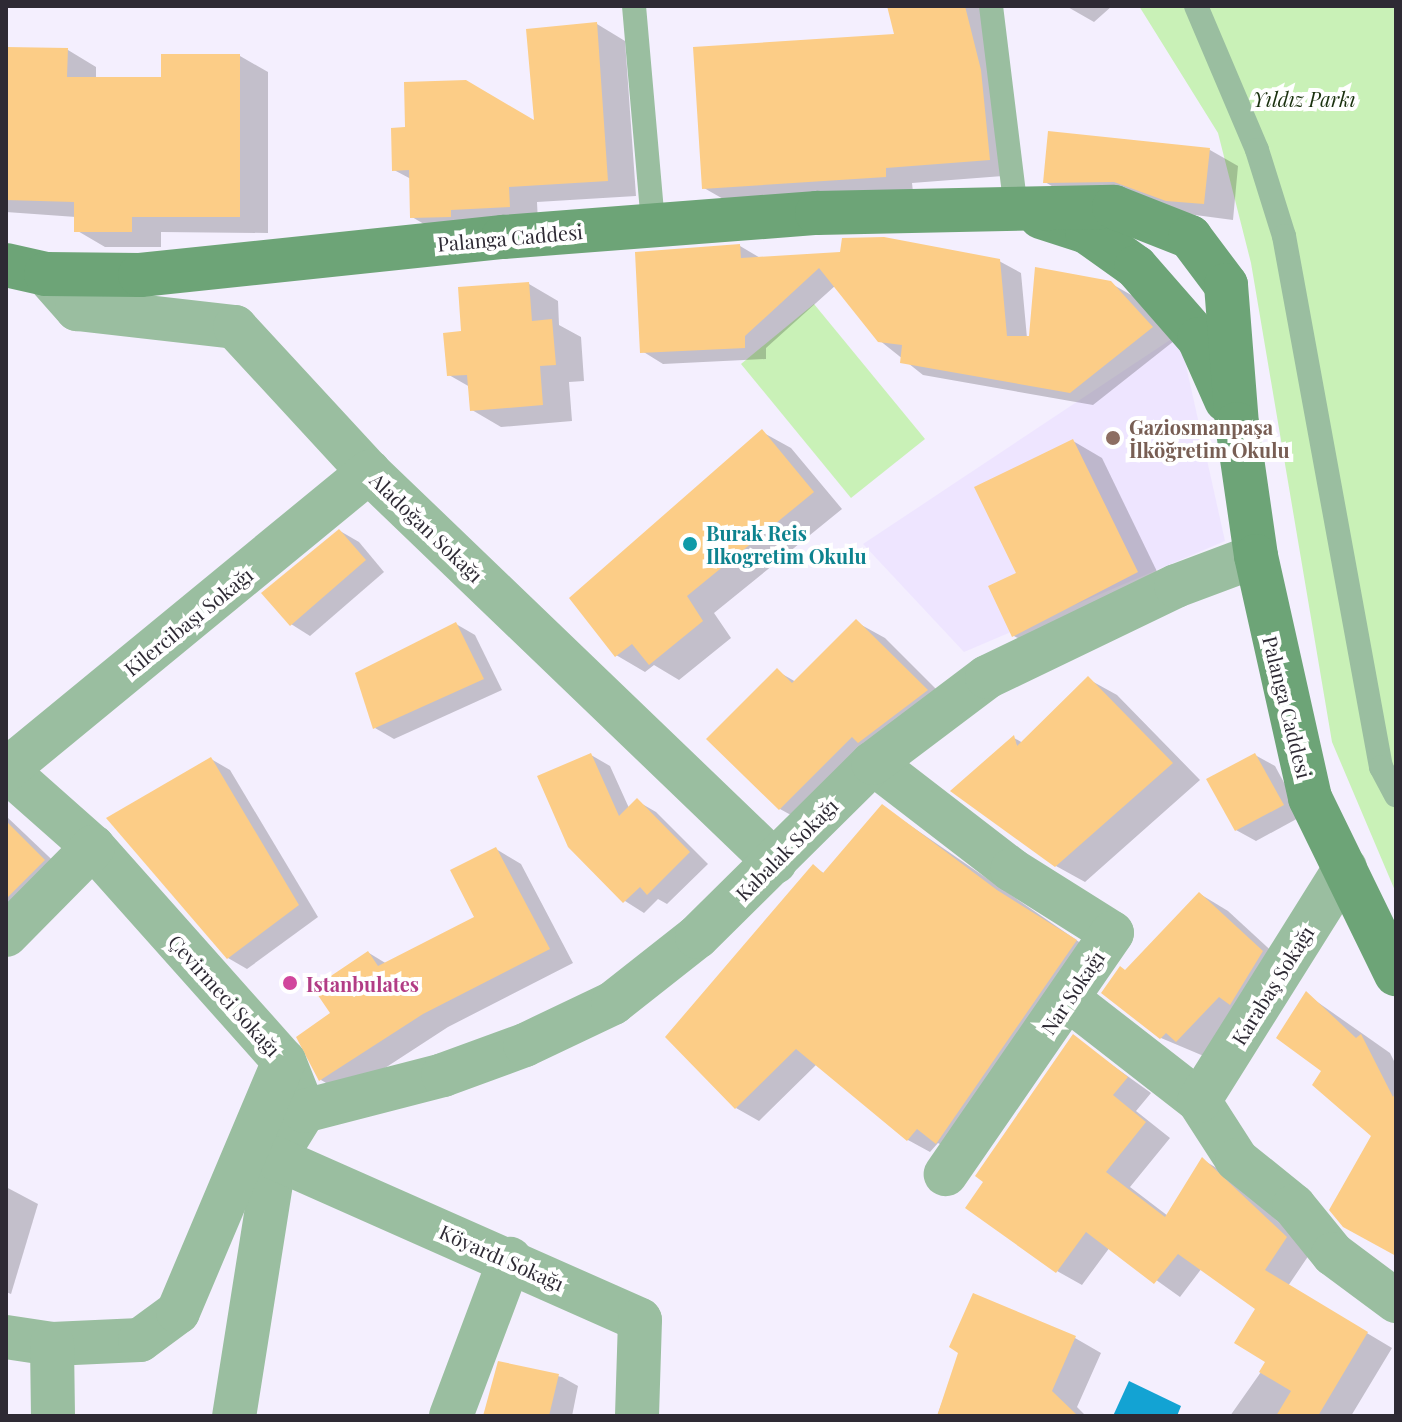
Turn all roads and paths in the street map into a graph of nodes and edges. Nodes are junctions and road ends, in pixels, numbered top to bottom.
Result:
1 (634, 6) edge
2 (991, 6) edge
3 (1196, 6) edge
4 (1016, 209) junction
5 (653, 225) junction
6 (26, 270) edge
7 (1237, 424) junction
8 (369, 472) junction
9 (1256, 556) junction
10 (873, 763) junction
11 (6, 770) edge
12 (1396, 795) edge
13 (93, 847) junction
14 (775, 862) junction
15 (1345, 868) junction
16 (6, 935) edge
17 (1396, 974) edge
18 (1068, 999) junction
19 (284, 1061) junction
20 (1199, 1101) junction
21 (304, 1111) junction
22 (275, 1158) junction
23 (946, 1174) dead end
24 (510, 1259) junction
25 (1396, 1301) edge
26 (6, 1337) edge
27 (52, 1344) junction
28 (53, 1416) edge
29 (234, 1416) edge
30 (451, 1416) edge
31 (637, 1416) edge

1 - 5 lane
2 - 4 lane
3 - 12 lane
4 - 5 main road, Palanga Caddesi
4 - 7 main road, Palanga Caddesi
4 - 7 main road, Palanga Caddesi
5 - 6 main road, Palanga Caddesi
6 - 8 street, Aladoğan Sokağı
7 - 9 main road, Palanga Caddesi
8 - 11 street, Kilercibaşı Sokağı
8 - 14 street, Aladoğan Sokağı
9 - 10 street, Kabalak Sokağı
9 - 15 main road, Palanga Caddesi
10 - 14 street, Kabalak Sokağı
10 - 18 street, Nar Sokağı
11 - 13 street, Çevirmeci Sokağı
13 - 16 street
13 - 19 street, Çevirmeci Sokağı
14 - 21 street, Kabalak Sokağı
15 - 17 main road, Palanga Caddesi
15 - 20 street, Karabaş Sokağı
18 - 20 street
18 - 23 street, Nar Sokağı
19 - 21 street, Çevirmeci Sokağı
19 - 27 street
20 - 25 street
21 - 22 street
22 - 24 street, Köyardı Sokağı
22 - 29 street
24 - 30 street
24 - 31 street, Köyardı Sokağı
26 - 27 street
27 - 28 street

